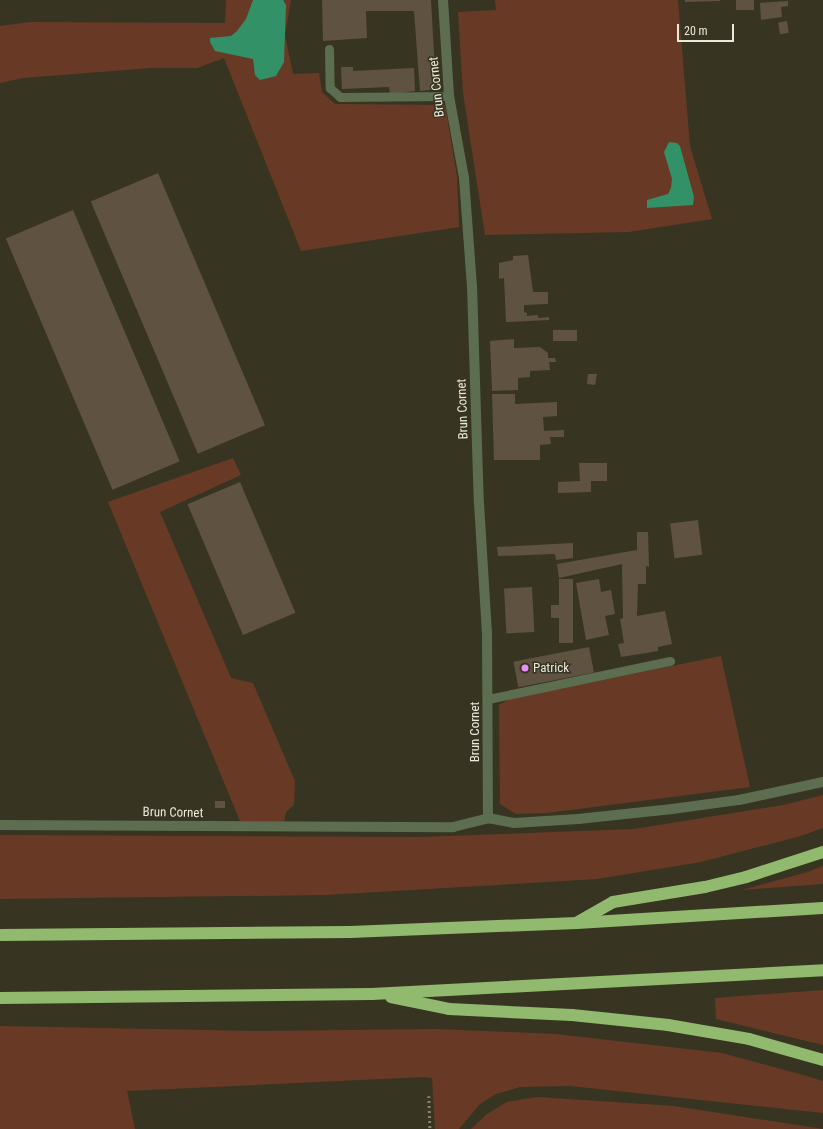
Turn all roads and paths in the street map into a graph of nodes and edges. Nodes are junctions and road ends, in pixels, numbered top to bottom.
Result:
1 (443, 0) edge
2 (329, 49) dead end
3 (450, 96) junction
4 (670, 661) dead end
5 (488, 699) junction
6 (823, 782) edge
7 (488, 818) junction
8 (0, 825) edge
9 (823, 852) edge
10 (823, 908) edge
11 (577, 923) junction
12 (0, 935) edge
13 (823, 970) edge
14 (372, 994) junction
15 (0, 998) edge
16 (823, 1060) edge
17 (429, 1096) dead end
18 (430, 1129) edge

1 - 3 street, Brun Cornet
2 - 3 lane
3 - 5 street, Brun Cornet
4 - 5 lane
5 - 7 street, Brun Cornet
6 - 7 street, Brun Cornet
7 - 8 street, Brun Cornet
9 - 11 highway
10 - 11 highway
11 - 12 highway
13 - 14 highway
14 - 15 highway
14 - 16 highway
17 - 18 path

